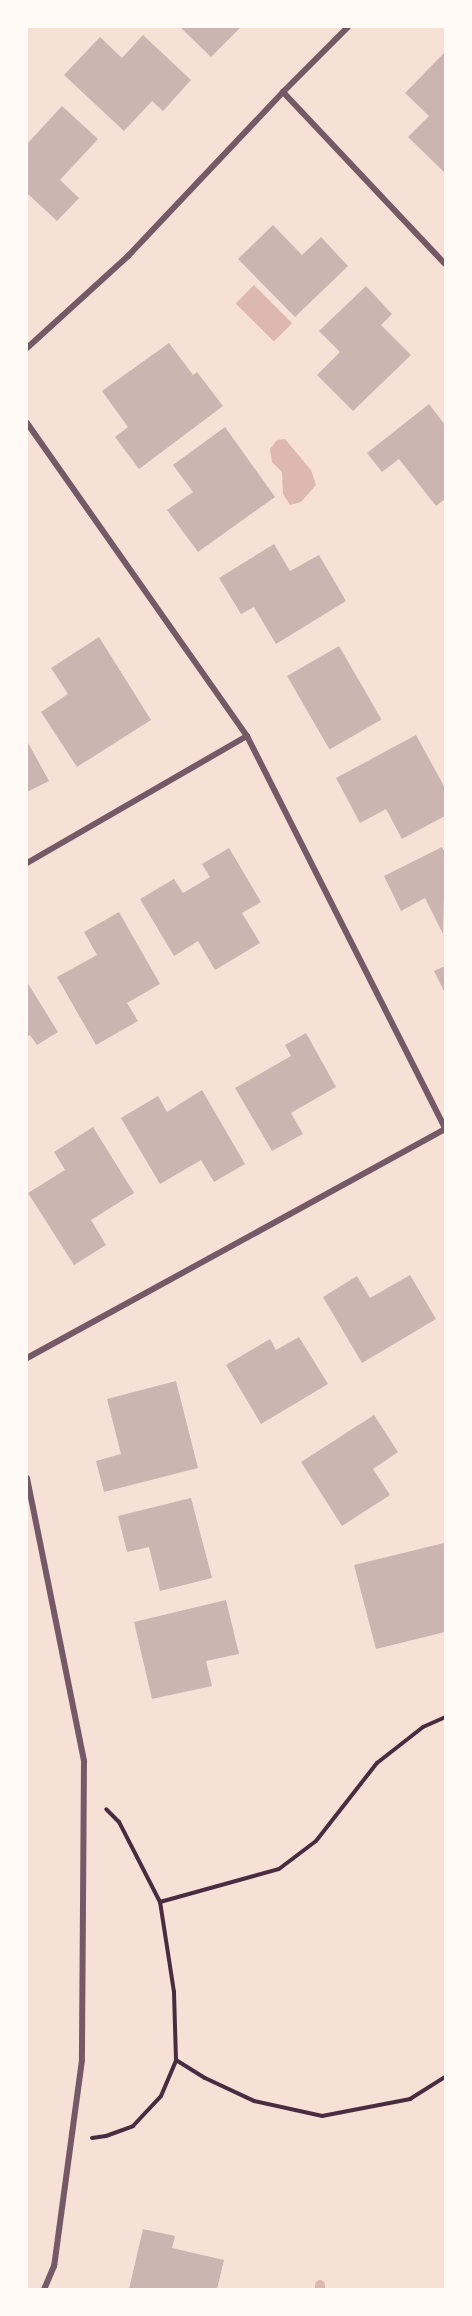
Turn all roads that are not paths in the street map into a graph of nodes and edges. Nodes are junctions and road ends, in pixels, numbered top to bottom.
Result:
1 (348, 27) edge
2 (283, 92) junction
3 (445, 264) edge
4 (27, 348) edge
5 (27, 423) edge
6 (247, 736) junction
7 (27, 863) edge
8 (445, 1128) edge
9 (27, 1358) edge
10 (27, 1478) edge
11 (44, 2289) edge

1 - 2 street
2 - 3 street
2 - 4 street
5 - 6 street
6 - 7 street
6 - 8 street
8 - 9 street
10 - 11 street

